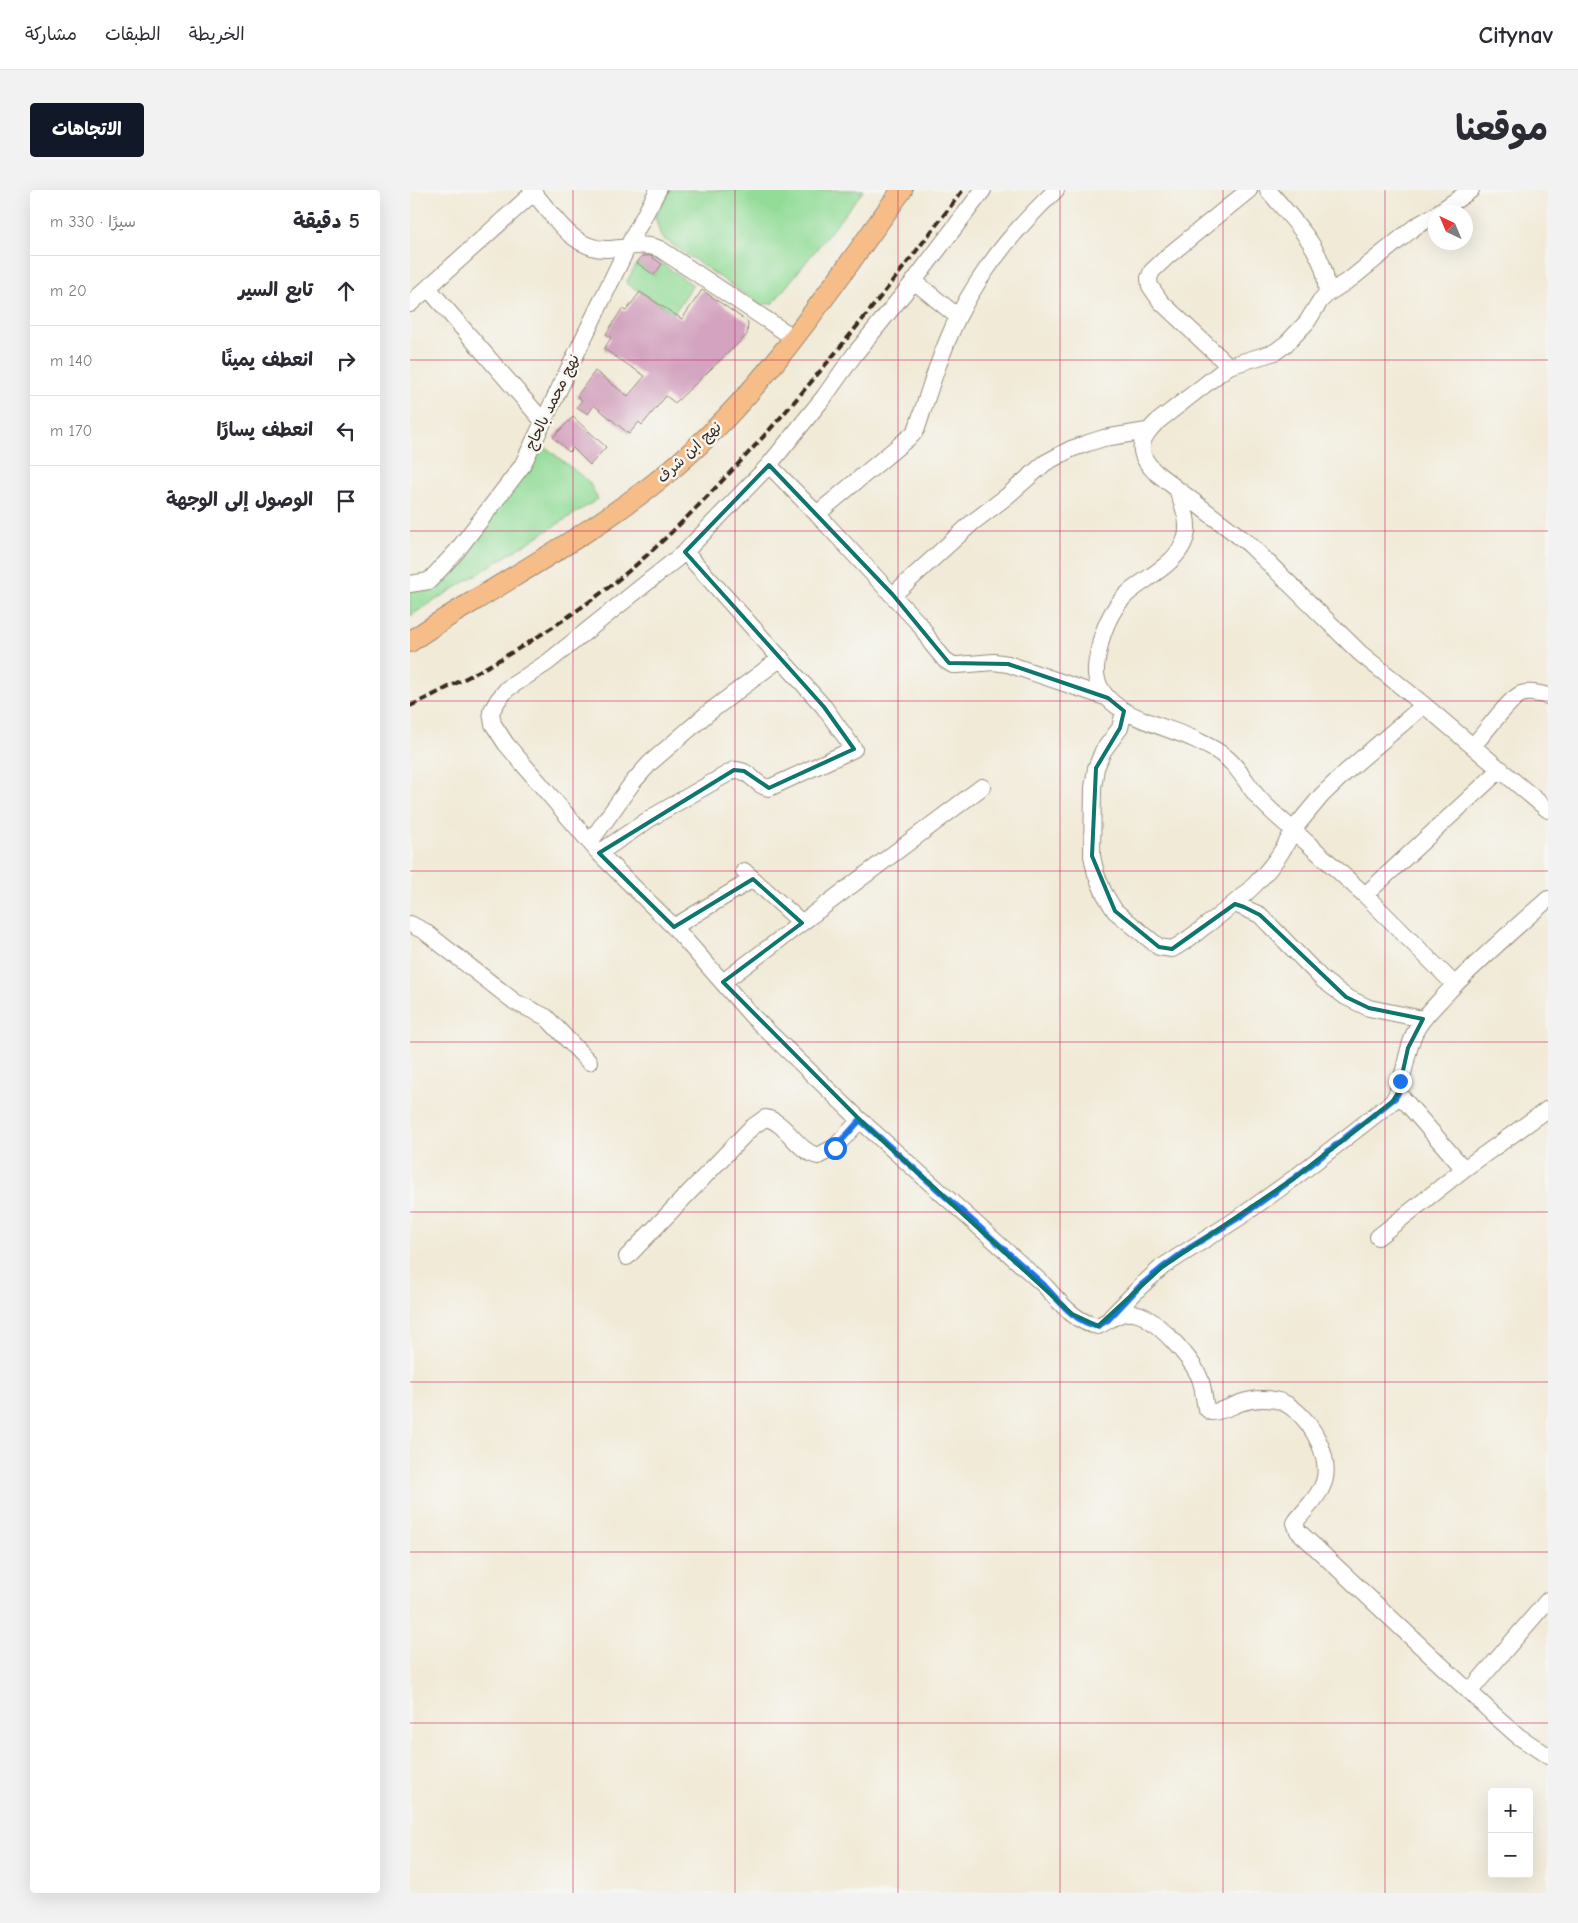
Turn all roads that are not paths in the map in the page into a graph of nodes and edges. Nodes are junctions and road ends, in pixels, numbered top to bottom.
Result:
1 (658, 190) edge
2 (902, 190) edge
3 (983, 190) edge
4 (1056, 190) edge
5 (1268, 190) edge
6 (1471, 190) edge
7 (532, 191) edge
8 (1246, 191) edge
9 (1449, 205) edge
10 (1428, 219) edge
11 (628, 246) junction
12 (914, 281) junction
13 (428, 288) junction
14 (1327, 294) junction
15 (410, 304) edge
16 (958, 317) junction
17 (794, 338) junction
18 (1229, 366) junction
19 (542, 420) junction
20 (1147, 431) junction
21 (769, 464) junction
22 (1177, 489) junction
23 (817, 514) junction
24 (685, 552) junction
25 (410, 584) edge
26 (893, 595) junction
27 (410, 642) edge
28 (780, 658) junction
29 (1548, 696) edge
30 (1108, 698) junction
31 (1424, 705) junction
32 (1124, 711) junction
33 (1473, 746) junction
34 (1501, 769) junction
35 (982, 787) dead end
36 (1548, 810) edge
37 (1292, 830) junction
38 (595, 847) junction
39 (1365, 894) junction
40 (1548, 899) edge
41 (1235, 904) junction
42 (802, 923) junction
43 (410, 924) edge
44 (674, 927) junction
45 (723, 982) junction
46 (1455, 985) junction
47 (1423, 1019) junction
48 (589, 1062) dead end
49 (1398, 1093) junction
50 (1548, 1109) edge
51 (860, 1120) junction
52 (1464, 1169) junction
53 (1378, 1237) dead end
54 (627, 1257) dead end
55 (1108, 1320) junction
56 (1548, 1600) edge
57 (1470, 1692) junction
58 (1548, 1756) edge

1 - 11 street, نهج محمد بالحاج
2 - 17 main road, نهج ابن شرف
3 - 12 street
4 - 16 street
5 - 14 street
6 - 9 street
7 - 11 street
7 - 13 street
8 - 18 street
10 - 14 street
11 - 17 street
11 - 19 street, نهج محمد بالحاج
12 - 16 street
12 - 21 street
13 - 15 street
13 - 19 street
14 - 18 street
16 - 23 street
17 - 27 main road, نهج ابن شرف
18 - 20 street
19 - 25 street, نهج محمد بالحاج
20 - 22 street
20 - 26 street
21 - 23 street
21 - 24 street
22 - 30 street
22 - 31 street
23 - 26 street
24 - 28 street
24 - 38 street
26 - 30 street
28 - 38 street
28 - 38 street
29 - 33 street
30 - 32 street
31 - 33 street
31 - 37 street
32 - 37 street
32 - 41 street
33 - 34 street
34 - 36 street
34 - 39 street
35 - 42 street
37 - 39 street
37 - 41 street
38 - 44 street
39 - 46 street
40 - 46 street
41 - 47 street
42 - 44 street
42 - 45 street
43 - 48 street
44 - 45 street
45 - 51 street
46 - 47 street
47 - 49 street
49 - 52 street
49 - 55 street
50 - 52 street
51 - 54 street
51 - 55 street
52 - 53 street
55 - 57 street
56 - 57 street
57 - 58 street

